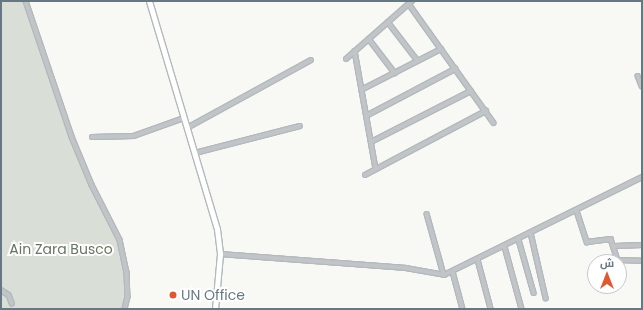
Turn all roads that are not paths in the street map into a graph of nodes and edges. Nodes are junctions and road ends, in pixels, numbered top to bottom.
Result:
1 (26, 1) edge
2 (149, 1) edge
3 (412, 1) edge
4 (409, 4) junction
5 (388, 22) junction
6 (369, 39) junction
7 (441, 49) junction
8 (354, 51) junction
9 (346, 59) dead end
10 (311, 60) dead end
11 (418, 61) junction
12 (455, 69) junction
13 (394, 73) junction
14 (638, 76) dead end
15 (642, 86) edge
16 (361, 90) junction
17 (471, 91) junction
18 (486, 111) junction
19 (366, 116) junction
20 (184, 118) junction
21 (494, 123) dead end
22 (300, 126) dead end
23 (187, 128) junction
24 (92, 136) dead end
25 (371, 142) junction
26 (195, 154) junction
27 (376, 170) junction
28 (365, 175) dead end
29 (642, 177) edge
30 (576, 211) junction
31 (427, 214) dead end
32 (531, 233) junction
33 (519, 240) junction
34 (642, 245) edge
35 (615, 246) junction
36 (505, 247) junction
37 (220, 254) junction
38 (478, 260) junction
39 (642, 261) edge
40 (453, 272) junction
41 (444, 276) junction
42 (1, 290) edge
43 (534, 293) dead end
44 (546, 298) dead end
45 (12, 303) dead end
46 (125, 309) edge
47 (215, 309) edge
48 (463, 309) edge
49 (491, 309) edge
50 (522, 309) edge

1 - 46 street
2 - 20 main road
3 - 4 street
4 - 5 street
4 - 7 street
5 - 6 street
5 - 11 street
6 - 8 street
6 - 13 street
7 - 11 street
7 - 12 street
8 - 9 street
8 - 16 street
10 - 23 street
11 - 13 street
12 - 17 street
12 - 19 street
13 - 16 street
14 - 15 street
16 - 19 street
17 - 18 street
17 - 25 street
18 - 21 street
18 - 27 street
19 - 25 street
20 - 23 main road
20 - 24 street
22 - 26 street
23 - 26 main road
25 - 27 street
26 - 37 main road
27 - 28 street
29 - 30 street
30 - 32 street
30 - 35 street
31 - 41 street
32 - 33 street
32 - 44 street
33 - 36 street
33 - 43 street
34 - 35 street
35 - 39 street
36 - 38 street
36 - 50 street
37 - 41 street
37 - 47 main road
38 - 40 street
38 - 49 street
40 - 41 street
40 - 48 street
42 - 45 street

